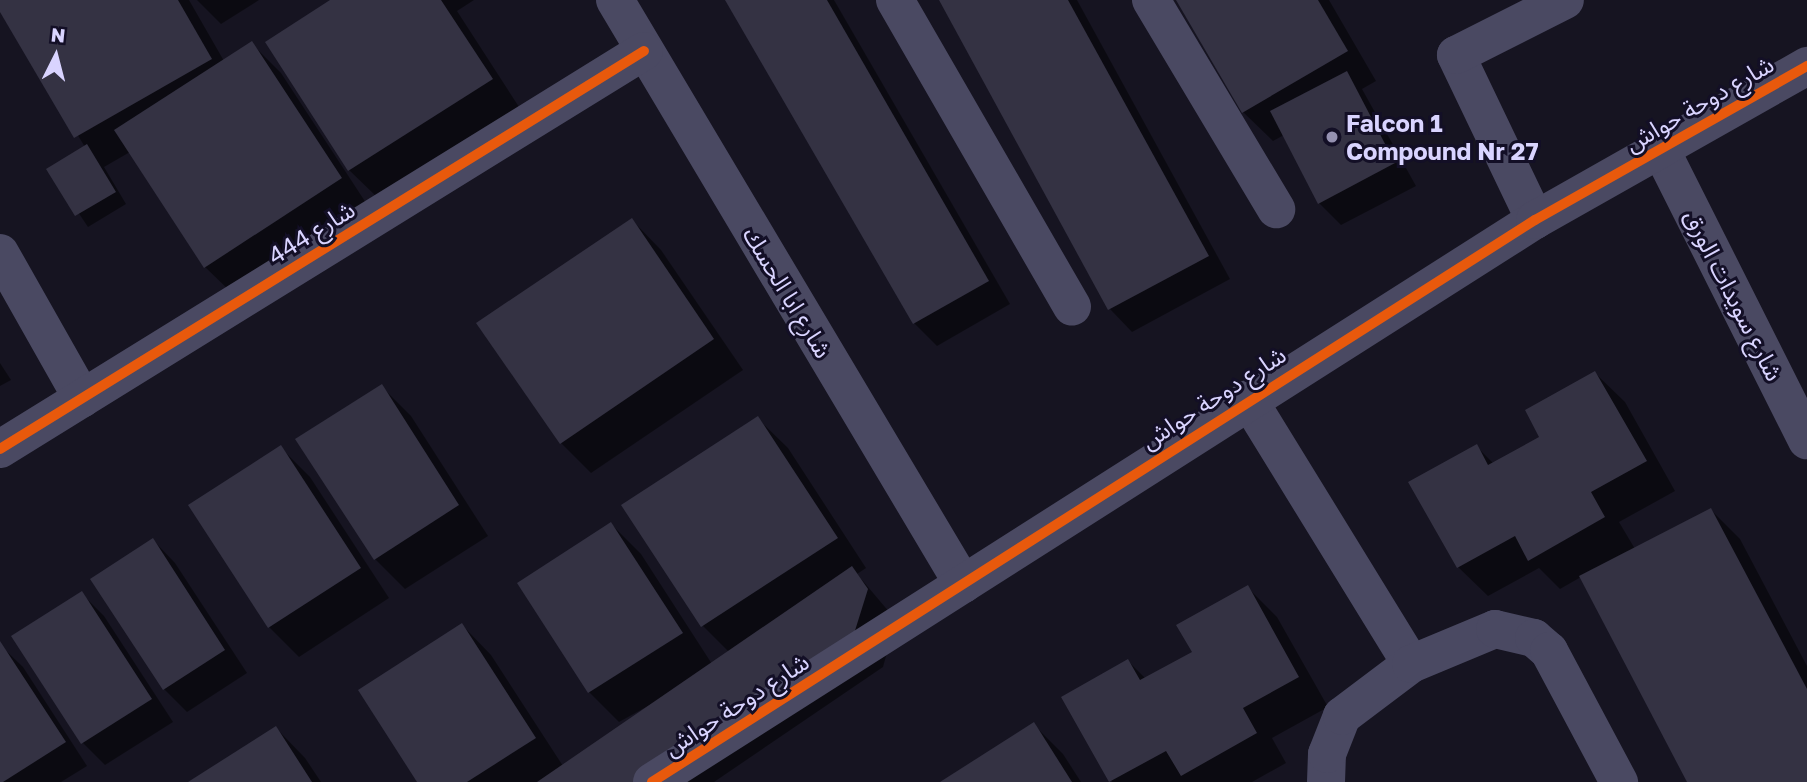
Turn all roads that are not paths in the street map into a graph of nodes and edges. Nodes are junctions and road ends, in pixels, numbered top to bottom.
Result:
1 (615, 0) edge
2 (894, 0) edge
3 (1151, 0) edge
4 (1565, 0) edge
5 (645, 51) junction
6 (1807, 66) edge
7 (1661, 150) junction
8 (1276, 209) dead end
9 (1535, 219) junction
10 (0, 253) edge
11 (1072, 307) dead end
12 (82, 398) junction
13 (1248, 399) junction
14 (1807, 440) edge
15 (0, 449) edge
16 (963, 583) junction
17 (1411, 664) junction
18 (652, 782) edge
19 (1326, 782) edge
20 (1619, 782) edge

1 - 5 street, شارع ابا الحسك
2 - 11 street
3 - 8 street
4 - 9 street
5 - 12 street, شارع 444
5 - 16 street, شارع ابا الحسك
6 - 7 street, شارع دوحة حواش
7 - 9 street, شارع دوحة حواش
7 - 14 street, شارع سويدات الورق
9 - 13 street, شارع دوحة حواش
10 - 12 street
12 - 15 street, شارع 444
13 - 16 street, شارع دوحة حواش
13 - 17 street
16 - 18 street, شارع دوحة حواش
17 - 19 street
17 - 20 street

